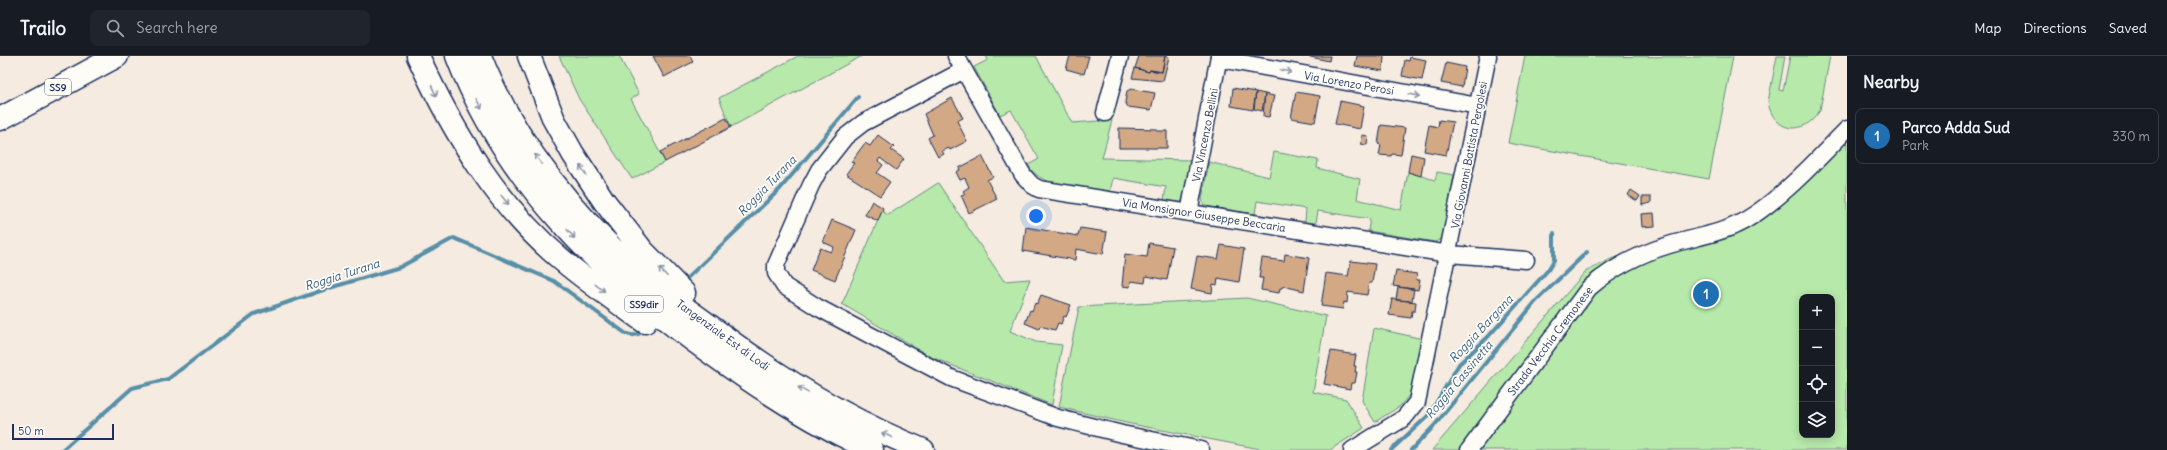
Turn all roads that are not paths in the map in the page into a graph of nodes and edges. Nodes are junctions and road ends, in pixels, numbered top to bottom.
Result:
1 (117, 56) edge
2 (418, 56) edge
3 (457, 56) edge
4 (480, 56) edge
5 (529, 56) edge
6 (956, 56) edge
7 (1120, 56) edge
8 (1488, 56) edge
9 (1220, 57) edge
10 (964, 70) junction
11 (1478, 106) junction
12 (1105, 113) dead end
13 (0, 119) edge
14 (1847, 129) edge
15 (1189, 213) junction
16 (1449, 254) junction
17 (1526, 260) dead end
18 (751, 357) junction
19 (757, 386) junction
20 (872, 450) edge
21 (923, 450) edge
22 (1201, 450) edge
23 (1352, 450) edge
24 (1469, 450) edge

1 - 13 main road, SS9
2 -> 19 main road
3 -> 19 main road, Tangenziale Est di Lodi / SS9dir
18 -> 4 main road, Tangenziale Est di Lodi / SS9dir
18 -> 5 main road
6 - 10 street, Via Monsignor Giuseppe Beccaria
7 - 12 street
8 - 11 street, Via Giovanni Battista Pergolesi
9 -> 11 street, Via Lorenzo Perosi
9 - 15 street, Via Vincenzo Bellini
10 - 15 street, Via Monsignor Giuseppe Beccaria
10 - 22 street
11 - 16 street, Via Giovanni Battista Pergolesi
14 - 24 street, Strada Vecchia Cremonese
15 - 16 street, Via Monsignor Giuseppe Beccaria
16 - 17 street, Via Monsignor Giuseppe Beccaria
16 - 23 street, Via Giovanni Battista Pergolesi
21 -> 18 main road, Tangenziale Est di Lodi / SS9dir
19 - 20 main road, Tangenziale Est di Lodi / SS9dir

